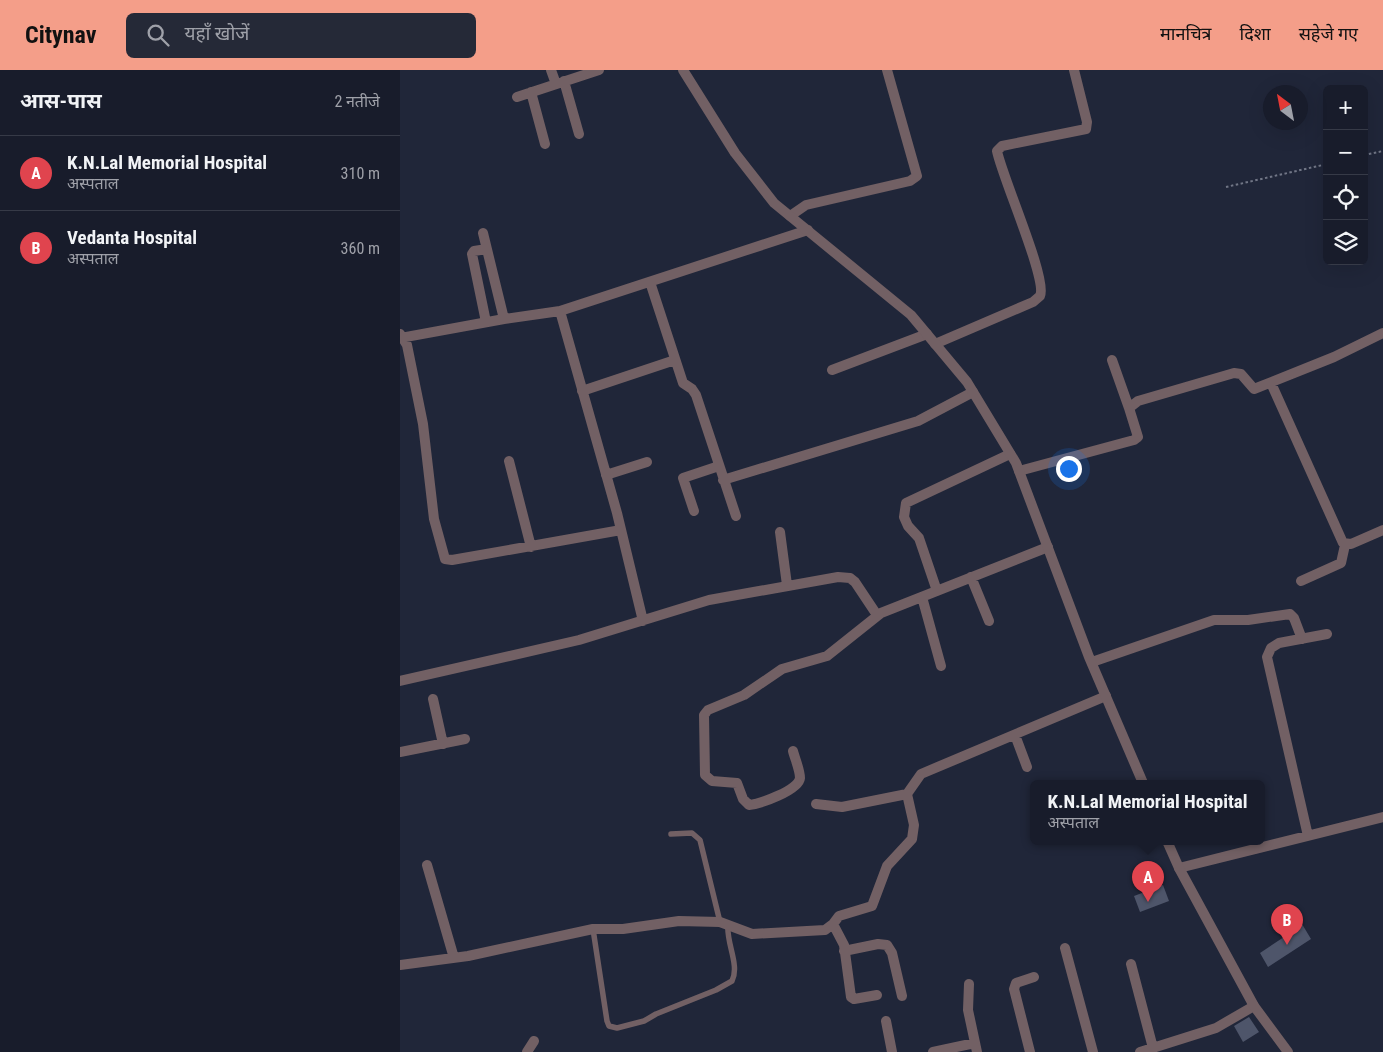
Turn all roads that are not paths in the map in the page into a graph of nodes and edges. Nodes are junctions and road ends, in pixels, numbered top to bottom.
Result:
1 (552, 70) edge
2 (599, 70) edge
3 (683, 70) edge
4 (886, 70) edge
5 (1074, 70) edge
6 (560, 83) junction
7 (532, 92) junction
8 (517, 97) dead end
9 (579, 134) dead end
10 (545, 144) dead end
11 (790, 216) junction
12 (808, 230) junction
13 (483, 232) dead end
14 (487, 249) junction
15 (650, 282) junction
16 (560, 311) junction
17 (504, 319) junction
18 (486, 322) junction
19 (927, 334) junction
20 (1383, 334) edge
21 (400, 336) edge
22 (935, 344) junction
23 (675, 360) junction
24 (1112, 360) dead end
25 (832, 370) dead end
26 (1271, 382) junction
27 (582, 391) junction
28 (973, 392) junction
29 (1128, 408) junction
30 (1010, 454) junction
31 (509, 461) dead end
32 (647, 462) dead end
33 (718, 466) junction
34 (1019, 471) junction
35 (606, 474) junction
36 (724, 480) junction
37 (694, 511) dead end
38 (736, 516) dead end
39 (621, 530) junction
40 (1383, 530) edge
41 (780, 532) dead end
42 (1345, 545) junction
43 (531, 547) junction
44 (1048, 547) junction
45 (971, 577) junction
46 (1301, 581) dead end
47 (787, 585) junction
48 (938, 590) junction
49 (922, 597) junction
50 (877, 615) junction
51 (989, 620) dead end
52 (643, 621) junction
53 (1328, 634) dead end
54 (1302, 639) junction
55 (1092, 662) junction
56 (941, 666) dead end
57 (400, 681) edge
58 (1106, 696) junction
59 (433, 699) dead end
60 (1015, 735) junction
61 (465, 739) dead end
62 (443, 744) junction
63 (793, 751) dead end
64 (400, 752) edge
65 (1027, 767) dead end
66 (1142, 780) edge
67 (907, 794) junction
68 (816, 804) dead end
69 (1383, 818) edge
70 (671, 834) dead end
71 (1308, 836) junction
72 (1169, 845) edge
73 (427, 865) dead end
74 (1178, 868) junction
75 (724, 924) junction
76 (833, 924) junction
77 (593, 929) junction
78 (1065, 948) dead end
79 (844, 951) junction
80 (454, 958) junction
81 (1131, 964) dead end
82 (400, 965) edge
83 (1034, 977) dead end
84 (969, 984) dead end
85 (877, 995) dead end
86 (902, 996) dead end
87 (1254, 1006) junction
88 (886, 1021) dead end
89 (534, 1041) dead end
90 (976, 1047) edge
91 (1153, 1048) junction
92 (527, 1052) edge
93 (892, 1052) edge
94 (933, 1052) edge
95 (1030, 1052) edge
96 (1093, 1052) edge
97 (1140, 1052) edge
98 (1288, 1052) edge

1 - 6 street
2 - 6 street
3 - 11 street
4 - 11 street
5 - 22 street
6 - 7 street
6 - 9 street
7 - 8 street
7 - 10 street
11 - 12 street
12 - 15 street
12 - 19 street
13 - 14 street
14 - 17 street
14 - 18 street
15 - 16 street
15 - 23 street
16 - 17 street
16 - 27 street
17 - 18 street
18 - 21 street
19 - 22 street
19 - 25 street
20 - 26 street
21 - 43 street
22 - 28 street
23 - 27 street
23 - 33 street
24 - 29 street
26 - 29 street
26 - 42 street
27 - 35 street
28 - 30 street
28 - 36 street
29 - 34 street
30 - 34 street
30 - 48 street
31 - 43 street
32 - 35 street
33 - 36 street
33 - 37 street
34 - 44 street
35 - 39 street
36 - 38 street
39 - 43 street
39 - 52 street
40 - 42 street
41 - 47 street
42 - 46 street
44 - 45 street
44 - 55 street
45 - 48 street
45 - 51 street
47 - 50 street
47 - 52 street
48 - 49 street
49 - 50 street
49 - 56 street
50 - 63 street
52 - 57 street
53 - 54 street
54 - 55 street
54 - 71 street
55 - 58 street
58 - 60 street
58 - 66 street
59 - 62 street
60 - 65 street
60 - 67 street
61 - 62 street
62 - 64 street
67 - 68 street
67 - 76 street
69 - 71 street
70 - 75 lane
71 - 74 street
72 - 74 street
73 - 80 street
74 - 87 street
75 - 76 street
75 - 77 street
75 - 77 lane
76 - 79 street
77 - 80 street
78 - 96 street
79 - 85 street
79 - 86 street
80 - 82 street
81 - 91 street
83 - 95 street
84 - 90 street
87 - 91 street
87 - 98 street
88 - 93 street
89 - 92 street
90 - 94 street
91 - 97 street

